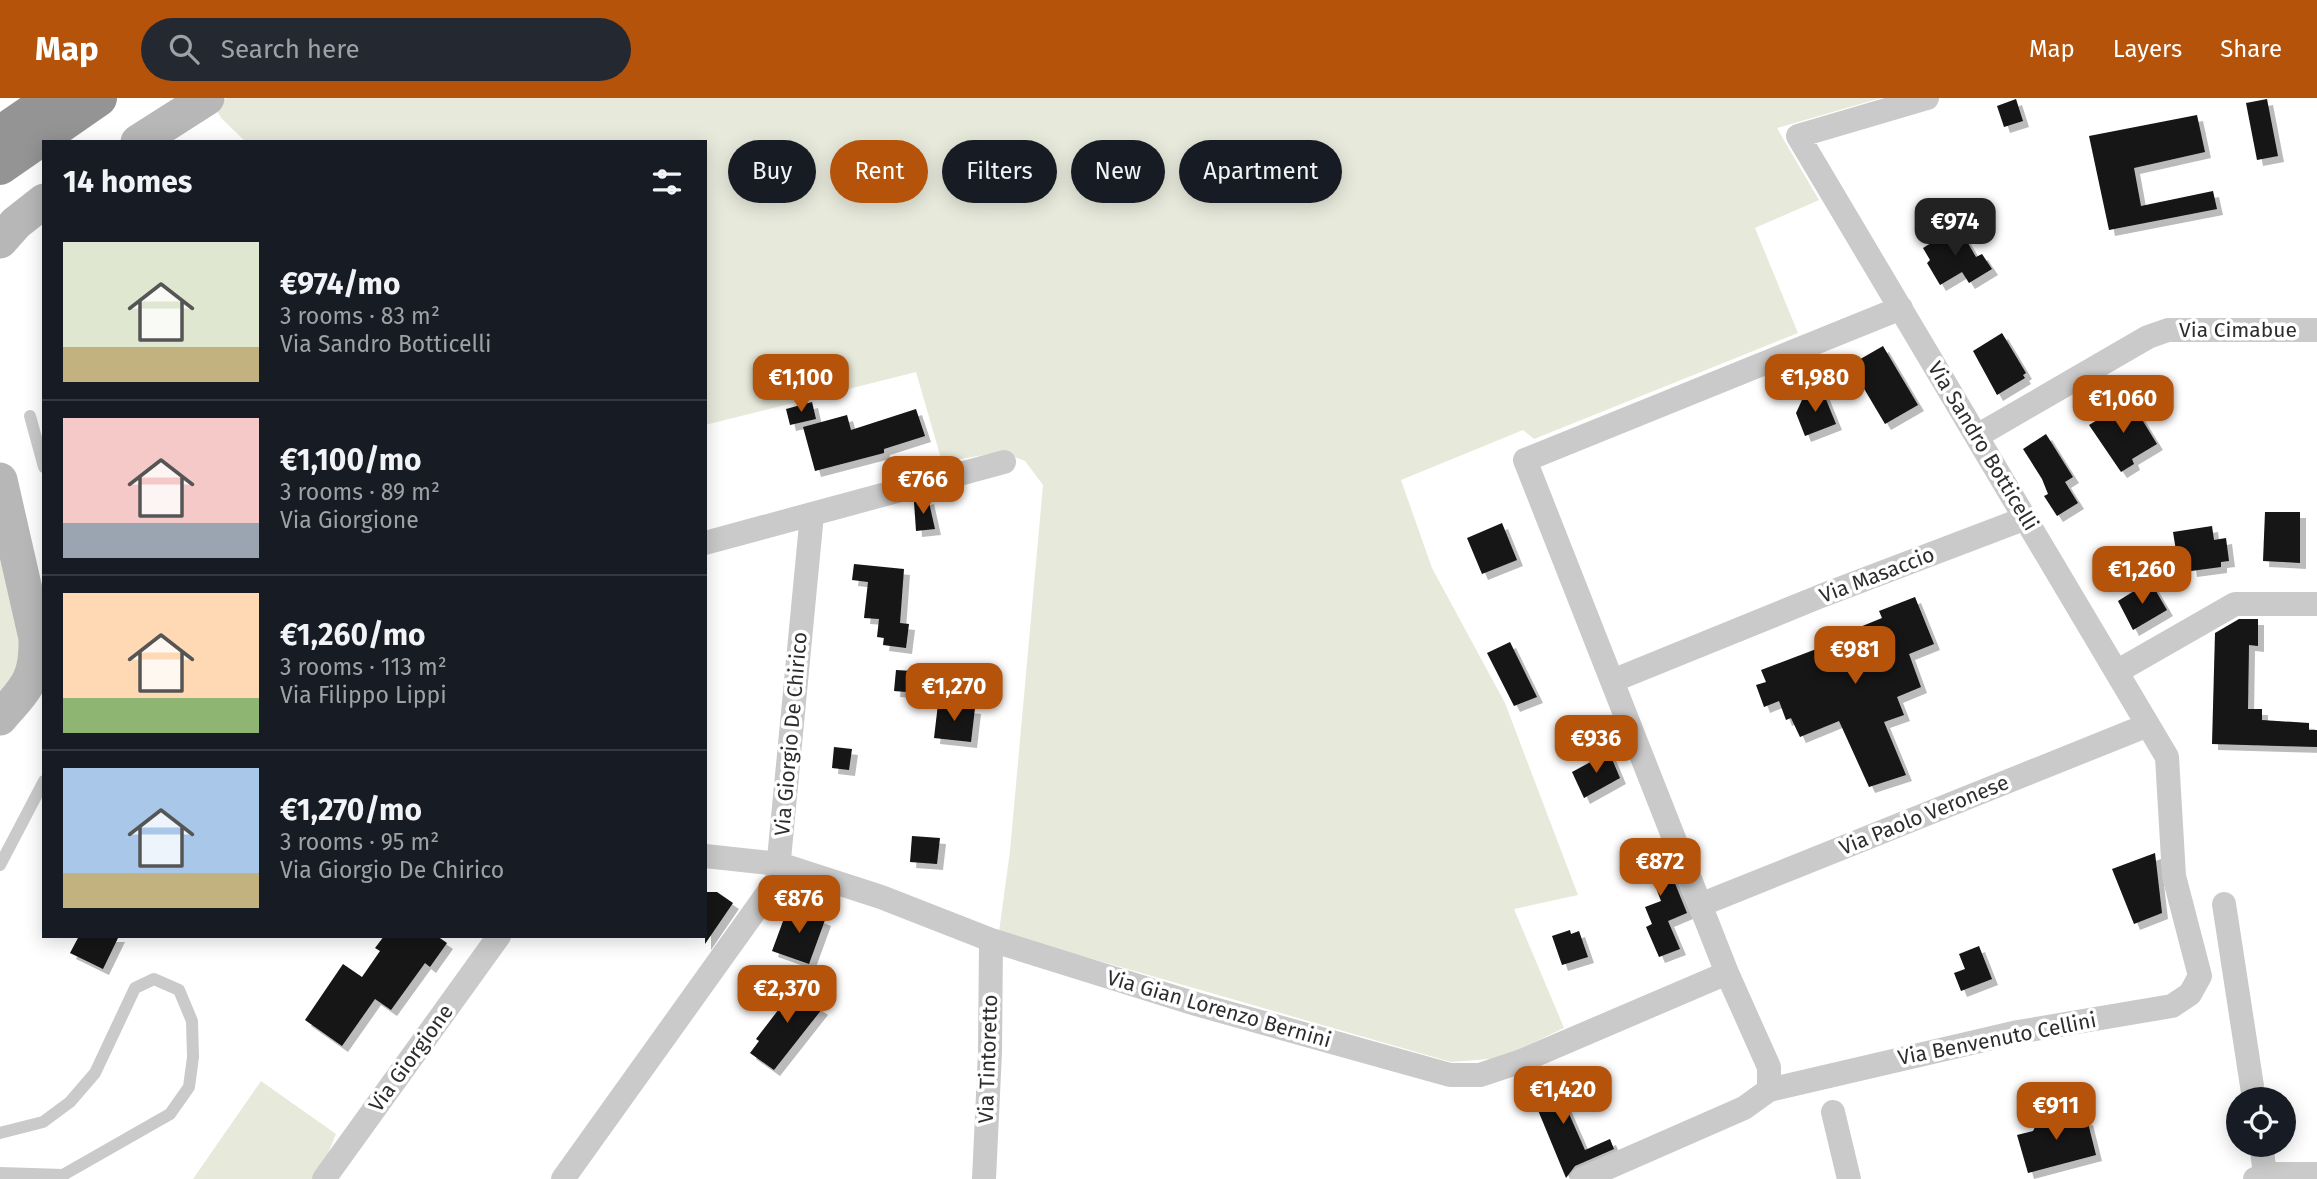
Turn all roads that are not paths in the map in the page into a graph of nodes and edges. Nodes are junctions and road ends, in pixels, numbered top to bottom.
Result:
1 (32, 98) edge
2 (54, 98) edge
3 (98, 98) edge
4 (207, 98) edge
5 (1927, 98) edge
6 (0, 118) edge
7 (0, 135) edge
8 (141, 140) edge
9 (0, 166) edge
10 (42, 203) edge
11 (0, 241) edge
12 (1901, 308) junction
13 (2317, 330) edge
14 (30, 416) dead end
15 (1977, 436) junction
16 (42, 460) edge
17 (1004, 462) dead end
18 (0, 480) edge
19 (812, 514) junction
20 (2026, 518) junction
21 (707, 541) edge
22 (2317, 604) edge
23 (2118, 671) junction
24 (1612, 681) junction
25 (2, 713) edge
26 (2148, 725) junction
27 (2167, 757) joint
28 (42, 785) edge
29 (707, 856) edge
30 (779, 864) junction
31 (0, 865) edge
32 (2224, 904) dead end
33 (1700, 905) junction
34 (498, 938) edge
35 (991, 940) junction
36 (1727, 973) junction
37 (2252, 1087) edge
38 (1769, 1090) junction
39 (1833, 1112) dead end
40 (0, 1133) edge
41 (2261, 1157) edge
42 (0, 1172) edge
43 (2317, 1174) edge
44 (2260, 1176) edge
45 (324, 1179) edge
46 (564, 1179) edge
47 (984, 1179) edge
48 (1582, 1179) edge
49 (1849, 1179) edge

1 - 6 highway
2 - 7 highway
3 - 9 highway
4 - 8 street
5 - 12 street, Via Sandro Botticelli
10 - 11 street
12 - 15 street, Via Sandro Botticelli
12 - 24 street
13 - 15 street, Via Cimabue
14 - 16 lane
15 - 20 street, Via Sandro Botticelli
17 - 19 street
18 - 25 street
19 - 21 street
19 - 30 street, Via Giorgio De Chirico
20 - 23 street, Via Sandro Botticelli
20 - 24 street, Via Masaccio
22 - 23 street
23 - 26 street, Via Sandro Botticelli
24 - 33 street
26 - 27 street, Via Sandro Botticelli
26 - 33 street, Via Paolo Veronese
27 - 38 street, Via Benvenuto Cellini
28 - 31 lane
29 - 30 street, Via Gian Lorenzo Bernini
30 - 35 street, Via Gian Lorenzo Bernini
30 - 46 street, Via Giorgio De Chirico
32 - 37 street
33 - 36 street
34 - 45 street, Via Giorgione
35 - 36 street, Via Gian Lorenzo Bernini
35 - 47 street, Via Tintoretto
36 - 38 street
38 - 48 street, Via Benvenuto Cellini
39 - 49 street
40 - 42 lane
41 - 44 street
43 - 44 street

